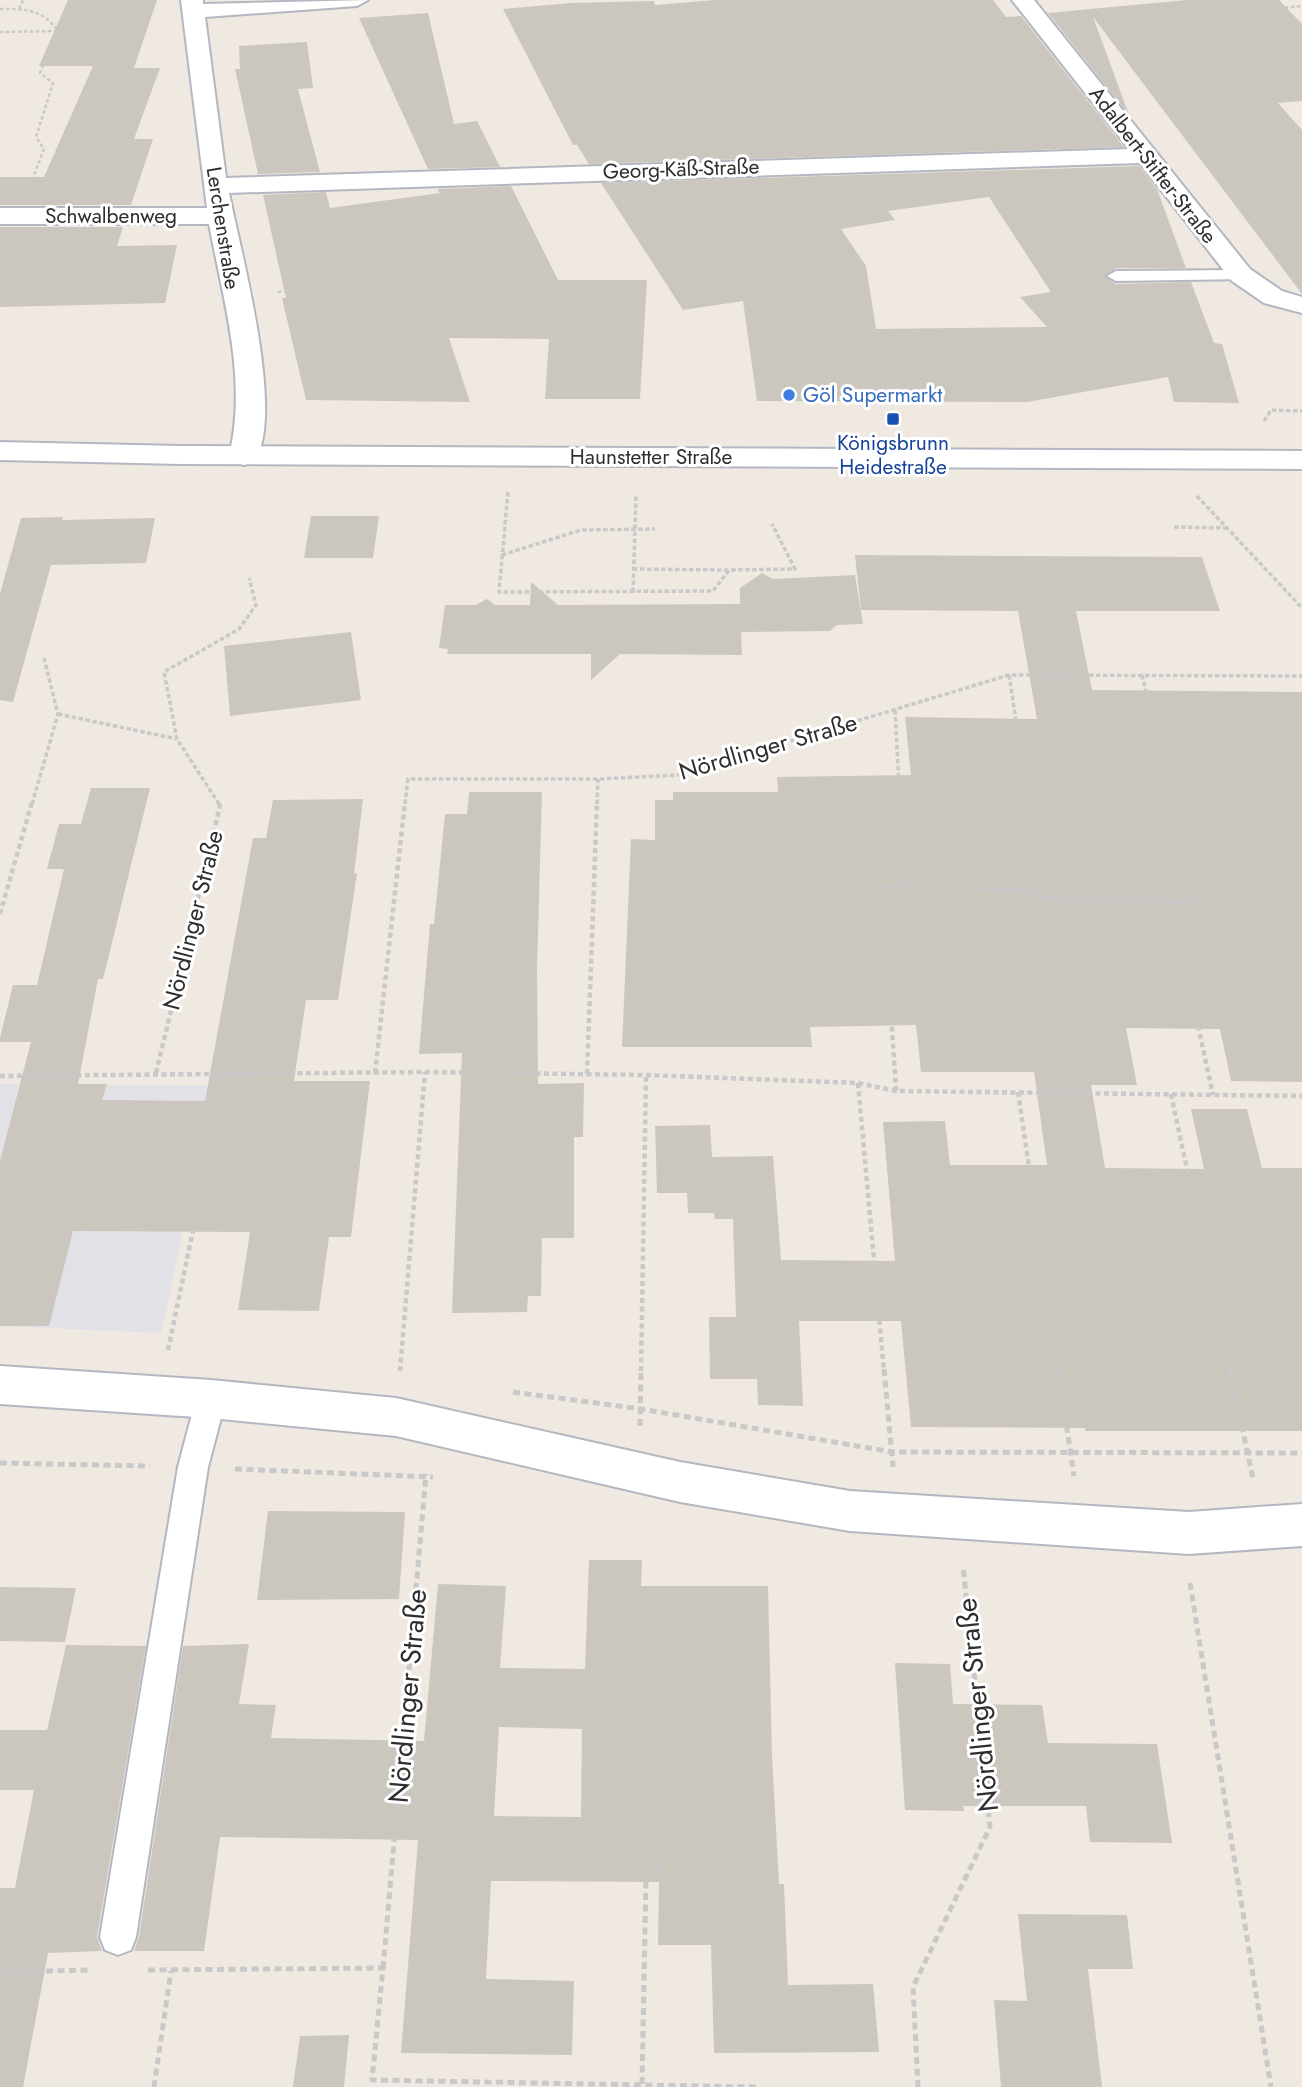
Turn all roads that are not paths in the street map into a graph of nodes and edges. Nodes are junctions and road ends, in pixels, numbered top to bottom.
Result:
1 (357, 0) edge
2 (1023, 0) edge
3 (192, 5) edge
4 (1146, 156) junction
5 (215, 186) junction
6 (9, 216) edge
7 (221, 216) junction
8 (1241, 275) junction
9 (1116, 276) dead end
10 (1302, 305) edge
11 (0, 450) edge
12 (244, 456) junction
13 (1302, 460) edge
14 (0, 1385) edge
15 (211, 1399) junction
16 (1283, 1526) edge
17 (118, 1937) dead end

1 - 3 street
2 - 4 street, Adalbert-Stifter-Straße
3 - 5 street, Lerchenstraße
4 - 5 street, Georg-Käß-Straße
4 - 8 street, Adalbert-Stifter-Straße
5 - 7 street, Lerchenstraße
6 - 7 street, Schwalbenweg
7 - 12 street, Lerchenstraße
8 - 9 lane
8 - 10 street, Adalbert-Stifter-Straße
11 - 12 street, Haunstetter Straße
12 - 13 street, Haunstetter Straße
14 - 15 street
15 - 16 street
15 - 17 lane

